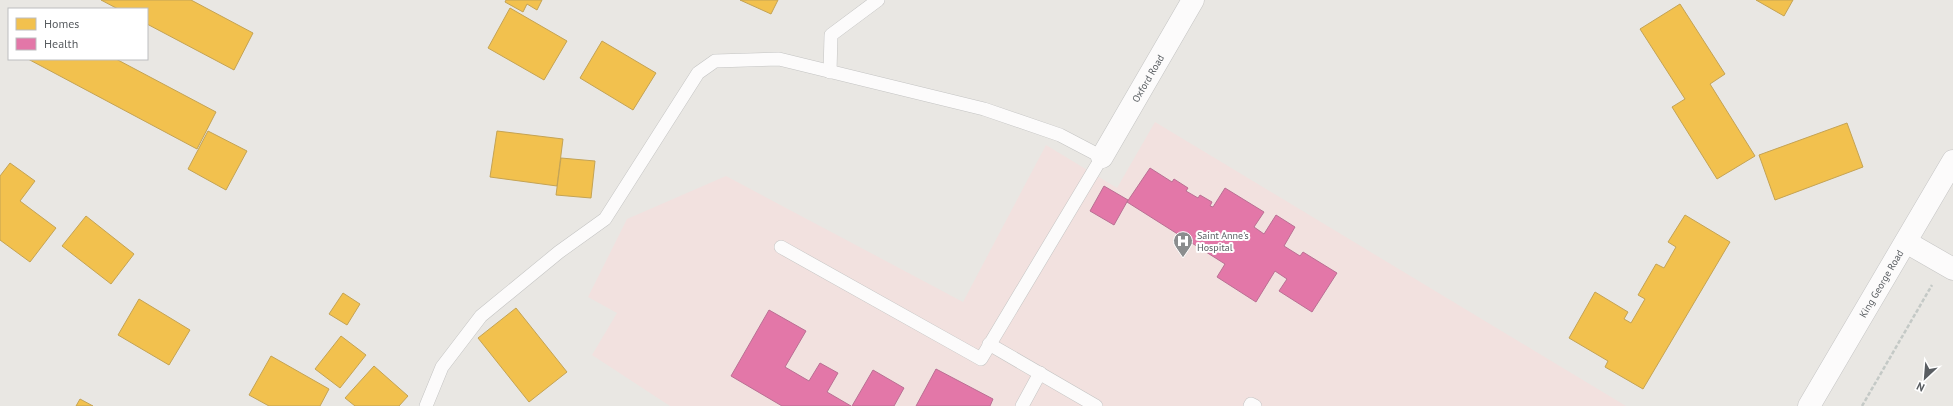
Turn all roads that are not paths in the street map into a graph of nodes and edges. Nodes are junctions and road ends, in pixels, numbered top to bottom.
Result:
1 (878, 0) edge
2 (1193, 0) edge
3 (830, 72) junction
4 (1102, 157) junction
5 (1953, 161) edge
6 (1906, 242) junction
7 (781, 247) dead end
8 (1949, 267) edge
9 (990, 344) junction
10 (1040, 373) junction
11 (426, 406) edge
12 (1022, 406) edge
13 (1096, 406) edge
14 (1250, 406) edge
15 (1256, 406) edge
16 (1809, 406) edge

1 - 3 lane
2 - 4 main road, Oxford Road
3 - 4 lane
3 - 11 lane
4 - 9 lane
5 - 6 main road, King George Road
6 - 8 main road
6 - 16 main road, King George Road
7 - 9 lane
9 - 10 lane
10 - 12 lane
10 - 13 lane
14 - 15 lane

